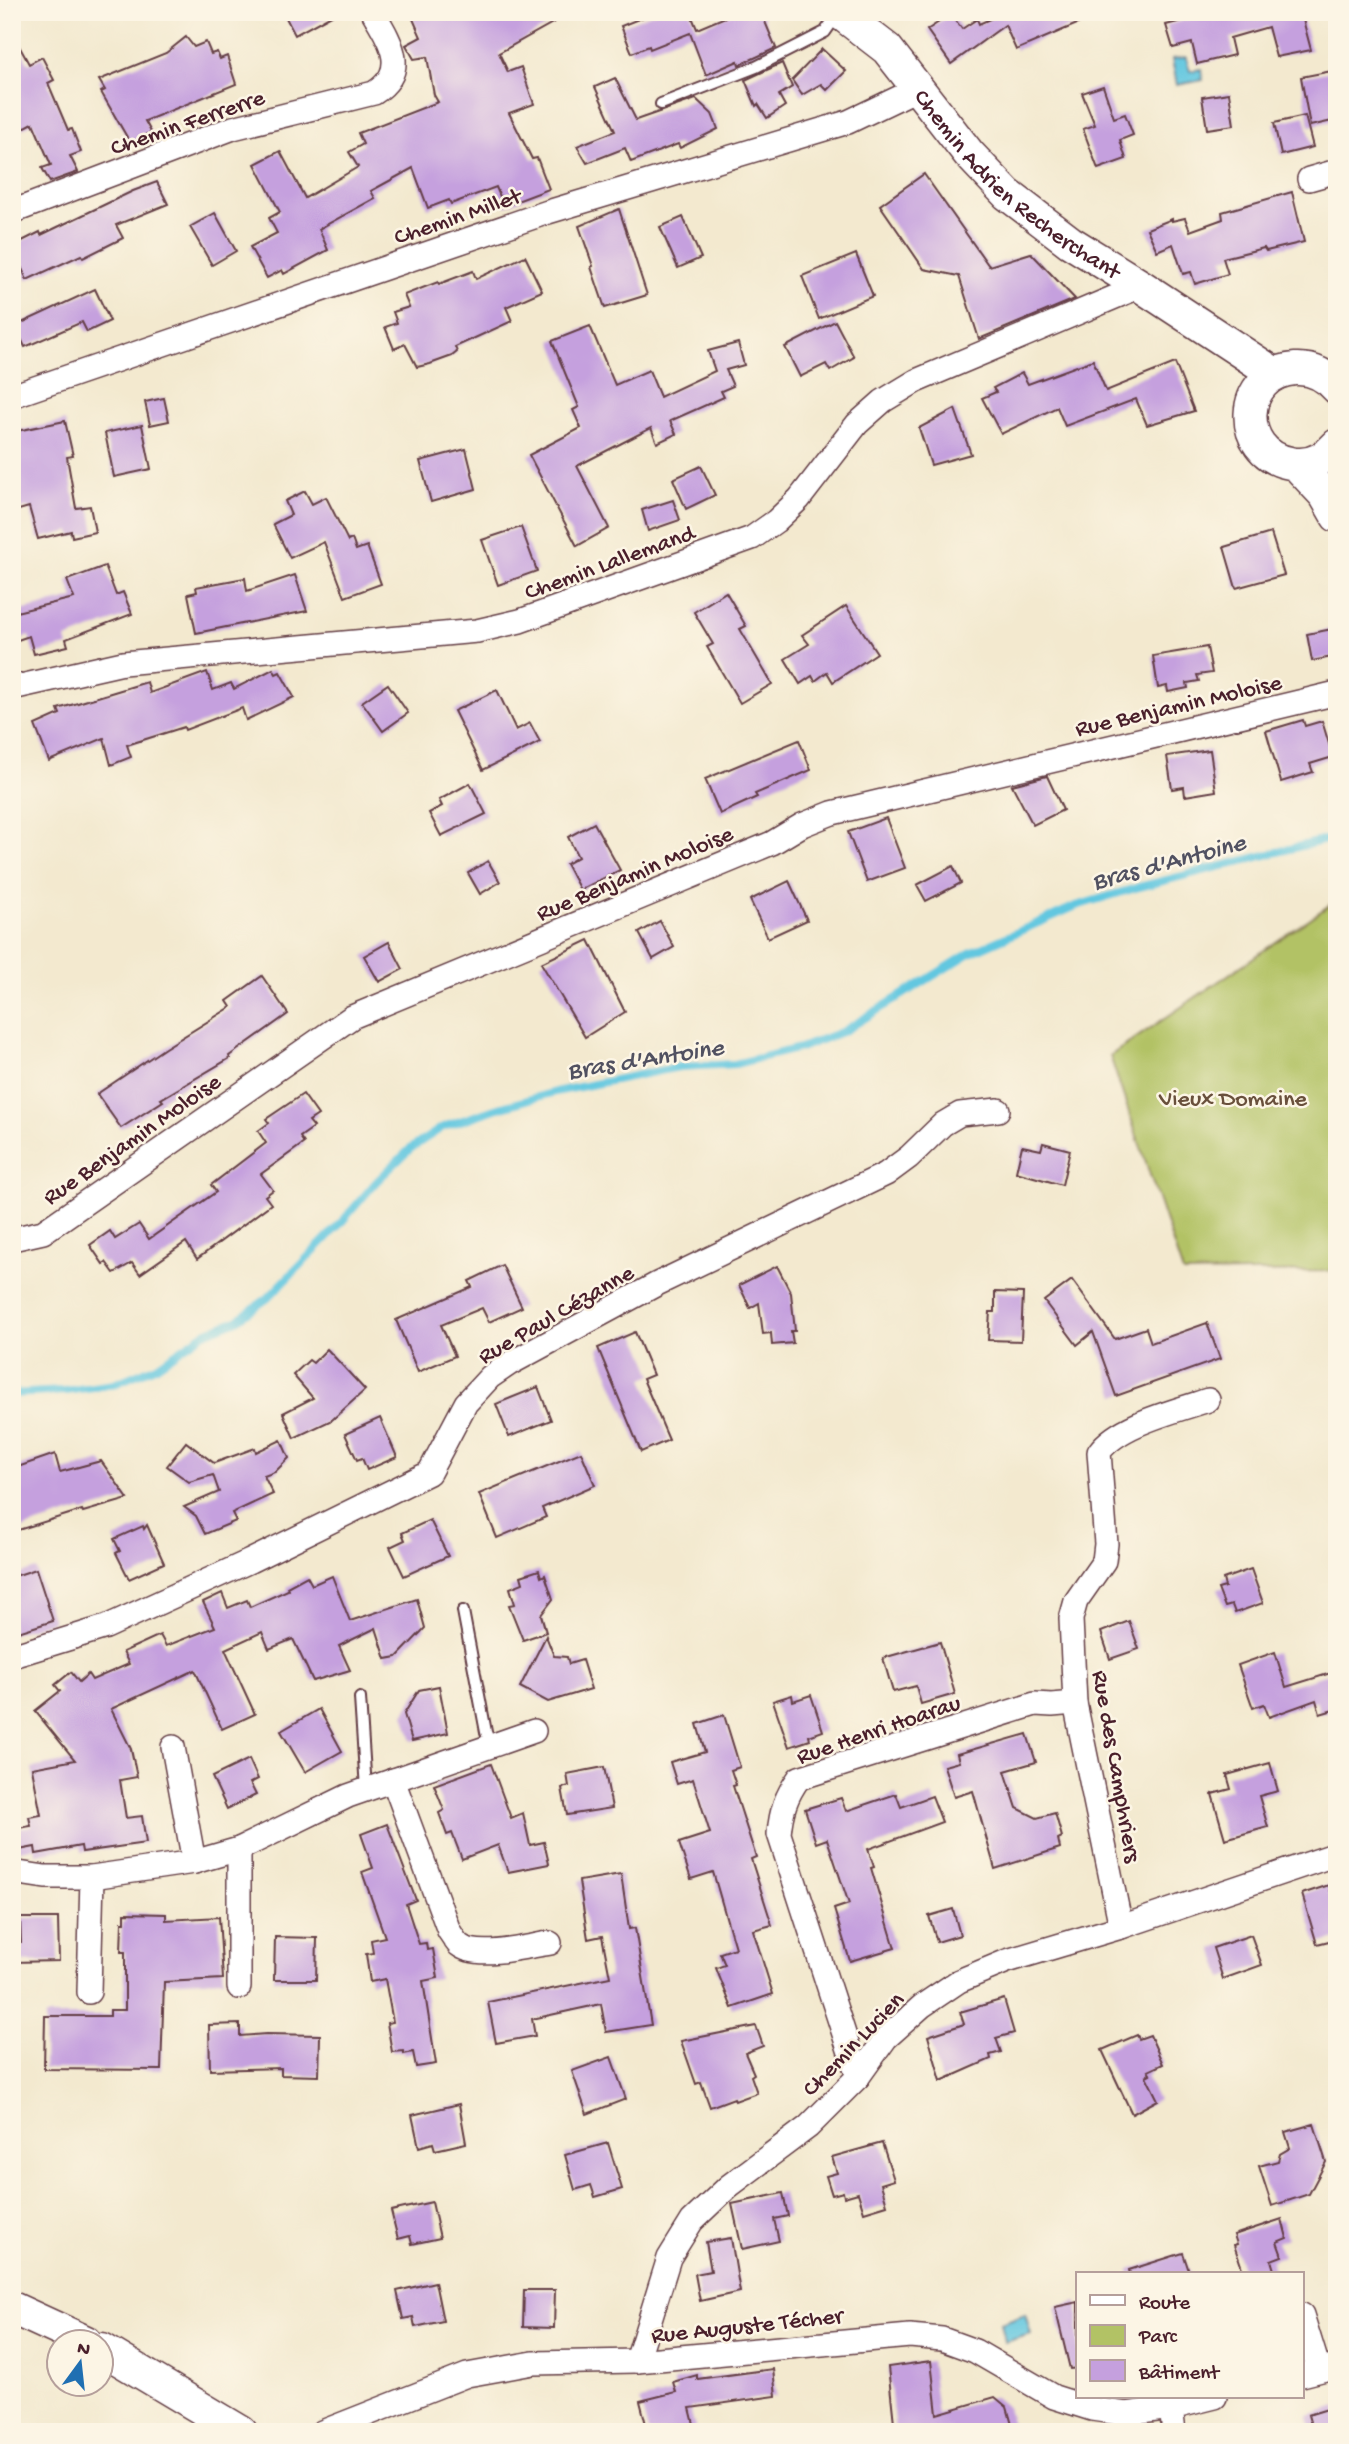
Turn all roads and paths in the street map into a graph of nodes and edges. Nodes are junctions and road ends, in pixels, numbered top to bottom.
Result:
1 (373, 12) edge
2 (852, 15) edge
3 (919, 88) junction
4 (661, 104) dead end
5 (1337, 171) edge
6 (1309, 179) dead end
7 (12, 212) edge
8 (1142, 286) junction
9 (1215, 336) junction
10 (1275, 374) junction
11 (1334, 381) edge
12 (12, 396) edge
13 (1253, 397) junction
14 (1319, 456) edge
15 (1331, 505) edge
16 (12, 688) edge
17 (1337, 692) edge
18 (998, 1110) dead end
19 (12, 1239) edge
20 (1208, 1400) dead end
21 (463, 1611) dead end
22 (12, 1656) edge
23 (360, 1698) dead end
24 (1075, 1703) junction
25 (534, 1731) dead end
26 (491, 1746) junction
27 (173, 1747) dead end
28 (393, 1780) junction
29 (366, 1789) junction
30 (239, 1849) junction
31 (1337, 1854) edge
32 (194, 1862) junction
33 (12, 1872) edge
34 (92, 1877) junction
35 (1121, 1927) junction
36 (550, 1943) dead end
37 (239, 1987) dead end
38 (89, 1992) dead end
39 (858, 2077) junction
40 (12, 2308) edge
41 (1304, 2321) edge
42 (54, 2328) edge
43 (116, 2358) edge
44 (637, 2361) junction
45 (1319, 2370) edge
46 (1201, 2399) edge
47 (1171, 2408) junction
48 (241, 2432) edge
49 (322, 2432) edge
50 (1174, 2432) edge

1 - 7 street, Chemin Ferrerre
2 - 3 main road, Chemin Adrien Recherchant
2 - 4 lane
3 - 8 main road, Chemin Adrien Recherchant
3 - 12 street, Chemin Millet
5 - 6 street
8 - 9 main road, Chemin Adrien Recherchant
8 - 16 street, Chemin Lallemand
9 - 10 main road, Chemin Adrien Recherchant
9 - 13 main road, Chemin Adrien Recherchant
10 - 11 main road
10 - 13 main road
13 - 14 main road, Chemin Adrien Recherchant
14 - 15 main road, Chemin Adrien Recherchant
17 - 19 street, Rue Benjamin Moloise
18 - 22 street, Rue Paul Cézanne
20 - 24 street, Rue des Camphriers
21 - 26 lane
23 - 29 lane
24 - 35 street, Rue des Camphriers
24 - 39 street, Rue Henri Hoarau
25 - 26 street
26 - 28 street
27 - 32 street
28 - 29 street
28 - 36 street
29 - 30 street
30 - 32 street
30 - 37 street
31 - 35 street, Chemin Lucien
32 - 34 street
33 - 34 street
34 - 38 street
35 - 39 street, Chemin Lucien
39 - 44 street, Chemin Lucien
40 - 42 main road
41 - 45 street
43 - 48 main road
44 - 47 street, Rue Auguste Técher
44 - 49 street, Rue Auguste Técher
46 - 47 street, Rue Auguste Técher
47 - 50 street

